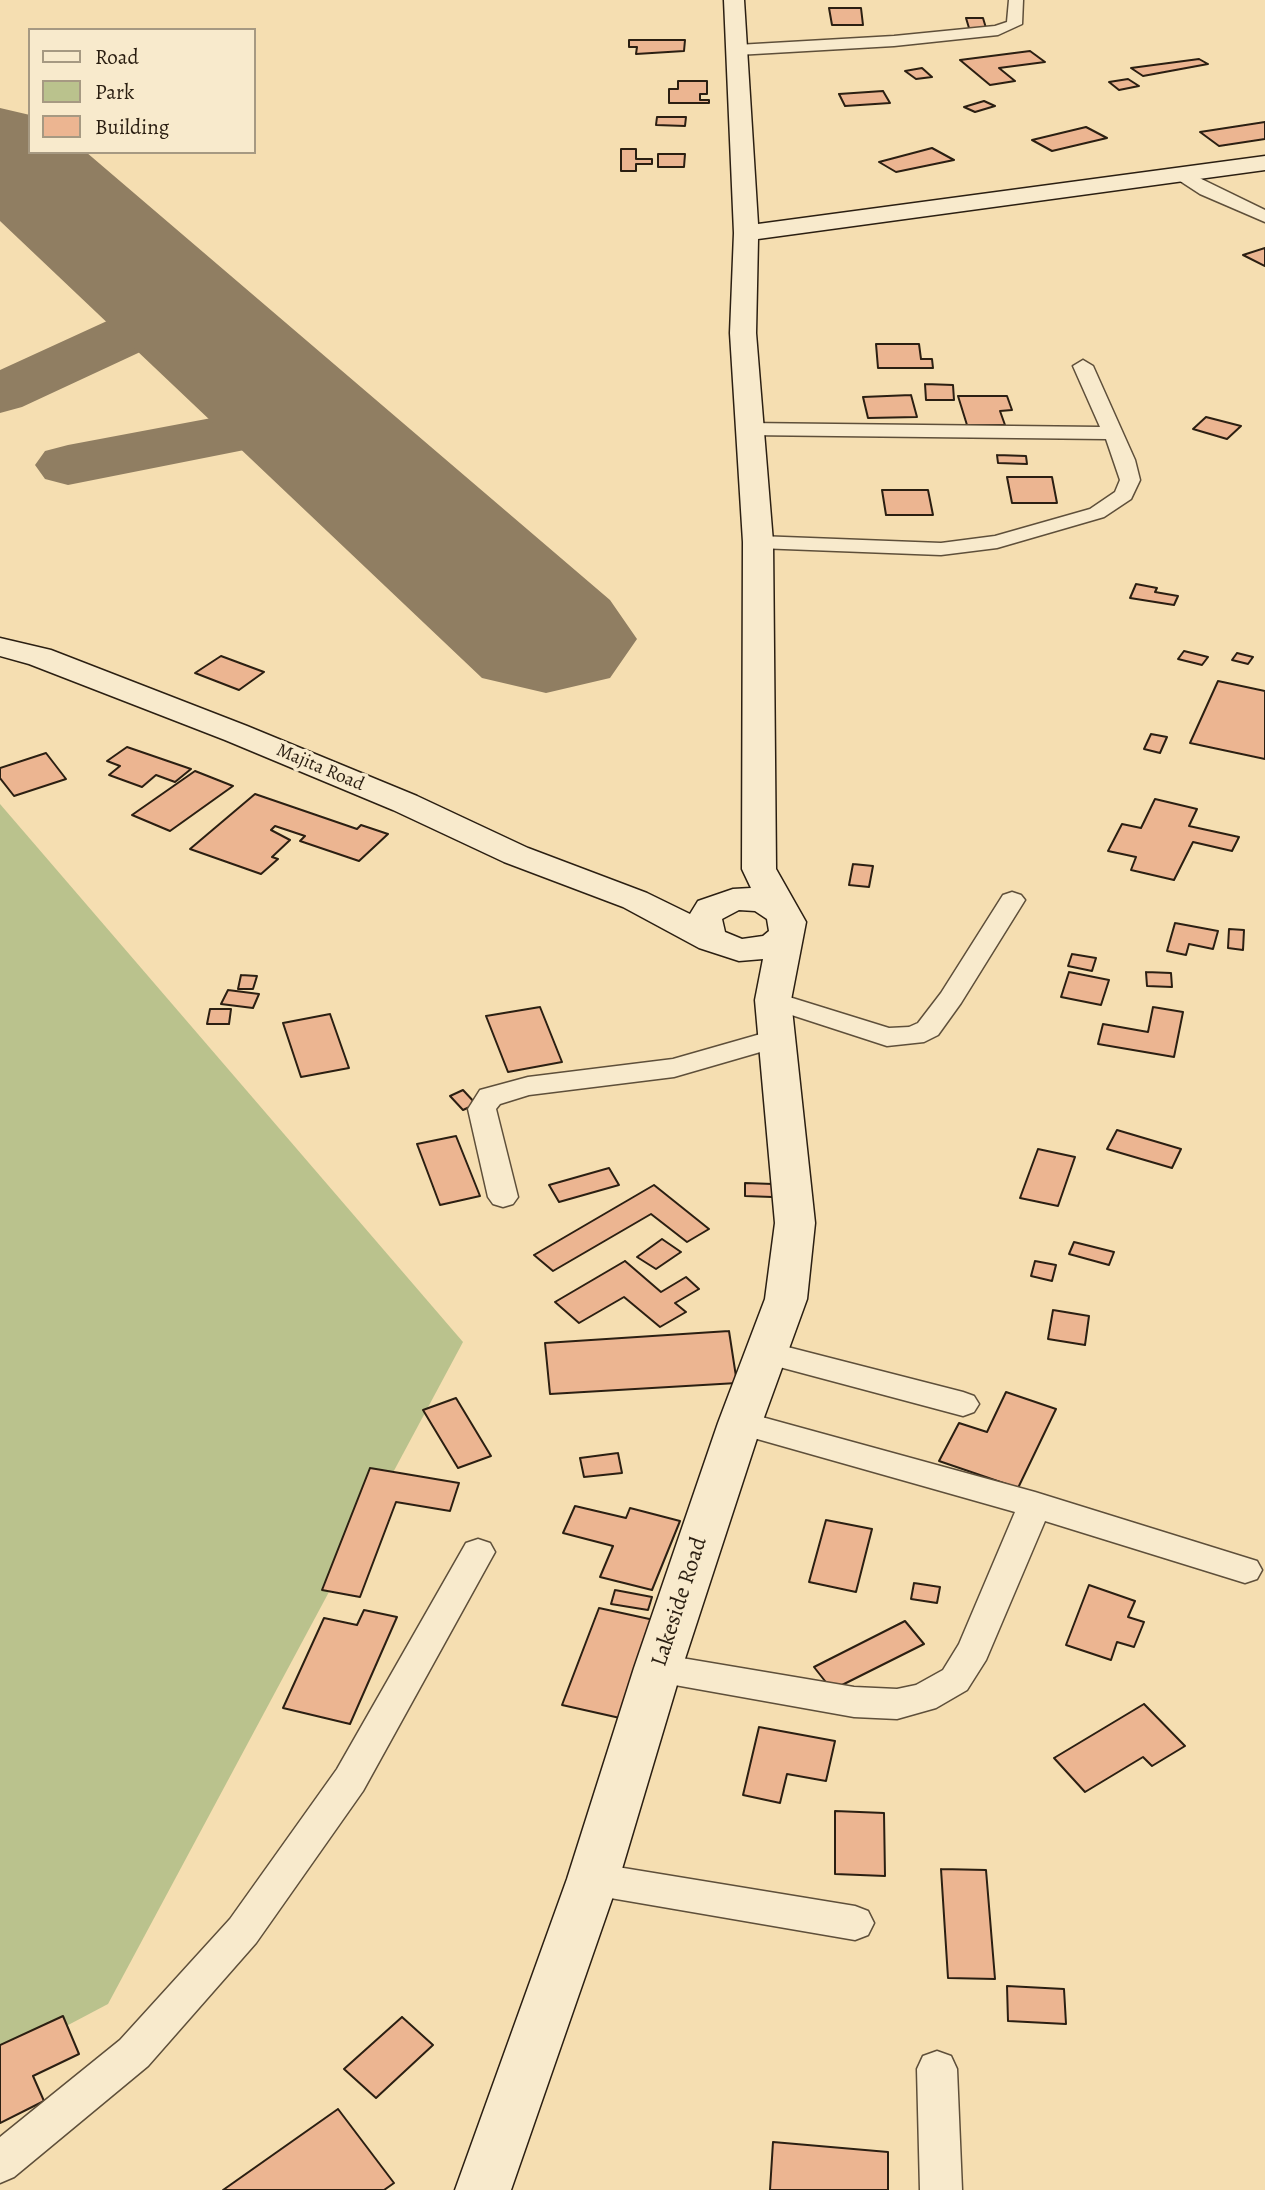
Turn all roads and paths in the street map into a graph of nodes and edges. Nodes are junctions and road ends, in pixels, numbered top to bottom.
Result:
1 (734, 0) edge
2 (1016, 0) edge
3 (737, 50) junction
4 (1265, 163) edge
5 (1183, 174) junction
6 (1265, 217) edge
7 (746, 233) junction
8 (1083, 366) dead end
9 (747, 429) junction
10 (1113, 433) junction
11 (758, 542) junction
12 (0, 647) edge
13 (759, 869) junction
14 (1012, 900) dead end
15 (783, 922) junction
16 (719, 924) junction
17 (776, 1019) junction
18 (503, 1197) dead end
19 (768, 1353) junction
20 (963, 1404) dead end
21 (740, 1423) junction
22 (1035, 1505) junction
23 (478, 1552) dead end
24 (1245, 1570) dead end
25 (658, 1668) junction
26 (593, 1879) junction
27 (855, 1923) dead end
28 (937, 2069) dead end
29 (0, 2163) edge
30 (483, 2190) edge
31 (941, 2190) edge

1 - 3 main road
2 - 3 street
3 - 7 main road
4 - 5 main road
5 - 6 street
5 - 7 main road
7 - 9 main road
8 - 10 street
9 - 10 street
9 - 11 main road
10 - 11 street
11 - 13 main road
12 - 16 main road, Majita Road
13 - 15 main road
13 - 16 main road
14 - 17 street
15 - 16 main road
15 - 16 main road
15 - 17 main road, Lakeside Road
16 - 17 main road
17 - 18 street
17 - 19 main road, Lakeside Road
19 - 20 street
19 - 21 main road, Lakeside Road
21 - 22 street
21 - 25 main road, Lakeside Road
22 - 24 street
22 - 25 street
23 - 29 street
25 - 26 main road, Lakeside Road
26 - 27 street
26 - 30 main road, Lakeside Road
28 - 31 street

